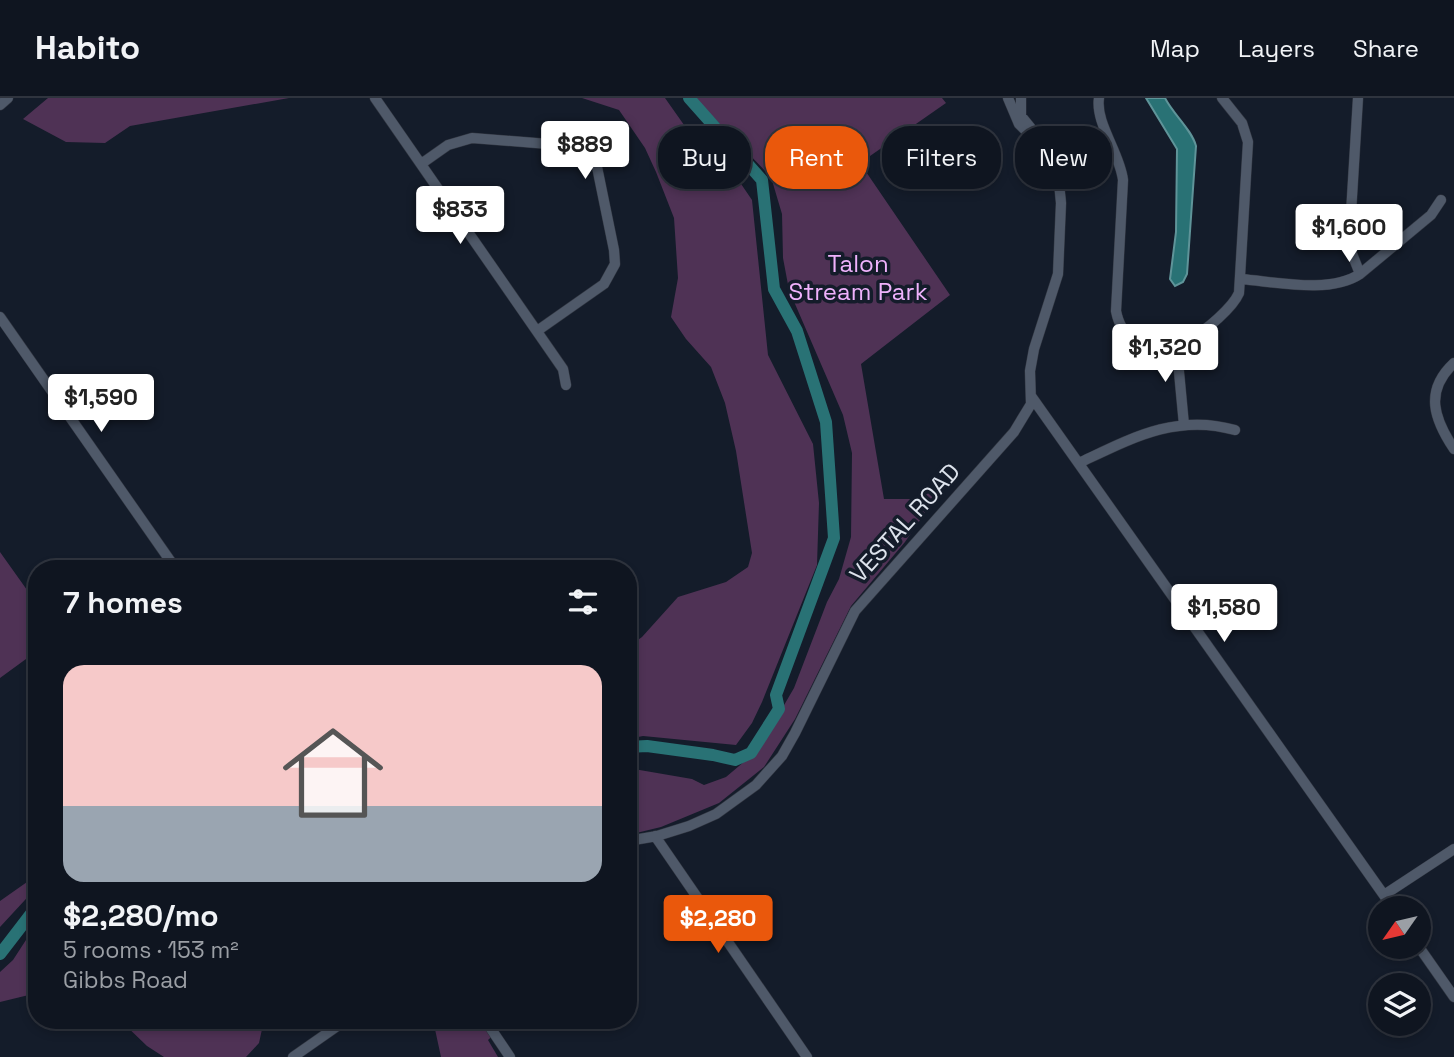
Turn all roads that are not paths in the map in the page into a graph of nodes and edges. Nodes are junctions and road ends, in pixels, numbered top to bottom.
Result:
1 (9, 98) edge
2 (375, 98) edge
3 (1009, 98) edge
4 (1021, 98) edge
5 (1099, 98) edge
6 (1222, 98) edge
7 (1358, 98) edge
8 (0, 105) edge
9 (1021, 126) edge
10 (1030, 126) edge
11 (421, 164) junction
12 (1059, 189) edge
13 (1441, 200) dead end
14 (1360, 274) junction
15 (1241, 279) junction
16 (0, 317) edge
17 (537, 331) junction
18 (1176, 340) junction
19 (1454, 363) edge
20 (566, 385) dead end
21 (1031, 396) junction
22 (1184, 425) junction
23 (1235, 430) dead end
24 (1454, 449) edge
25 (1079, 463) junction
26 (170, 560) edge
27 (655, 836) junction
28 (637, 839) edge
29 (1454, 849) edge
30 (1384, 895) joint
31 (1427, 959) edge
32 (1454, 997) edge
33 (333, 1029) edge
34 (491, 1029) edge
35 (293, 1057) edge
36 (510, 1057) edge
37 (807, 1057) edge

1 - 8 street
2 - 11 street
3 - 4 street
3 - 9 street, VESTAL ROAD
4 - 10 street, VESTAL ROAD
5 - 18 street
6 - 15 street
7 - 14 street
11 - 17 street
11 - 17 street
12 - 21 street, VESTAL ROAD
13 - 14 street
14 - 15 street
15 - 18 street
16 - 26 street
17 - 20 street
18 - 22 street
19 - 24 street
21 - 25 street
21 - 27 street, VESTAL ROAD
22 - 23 street
22 - 25 street
25 - 30 street
27 - 28 street, VESTAL ROAD
27 - 37 street
29 - 30 street
31 - 32 street
33 - 35 street
34 - 36 street

